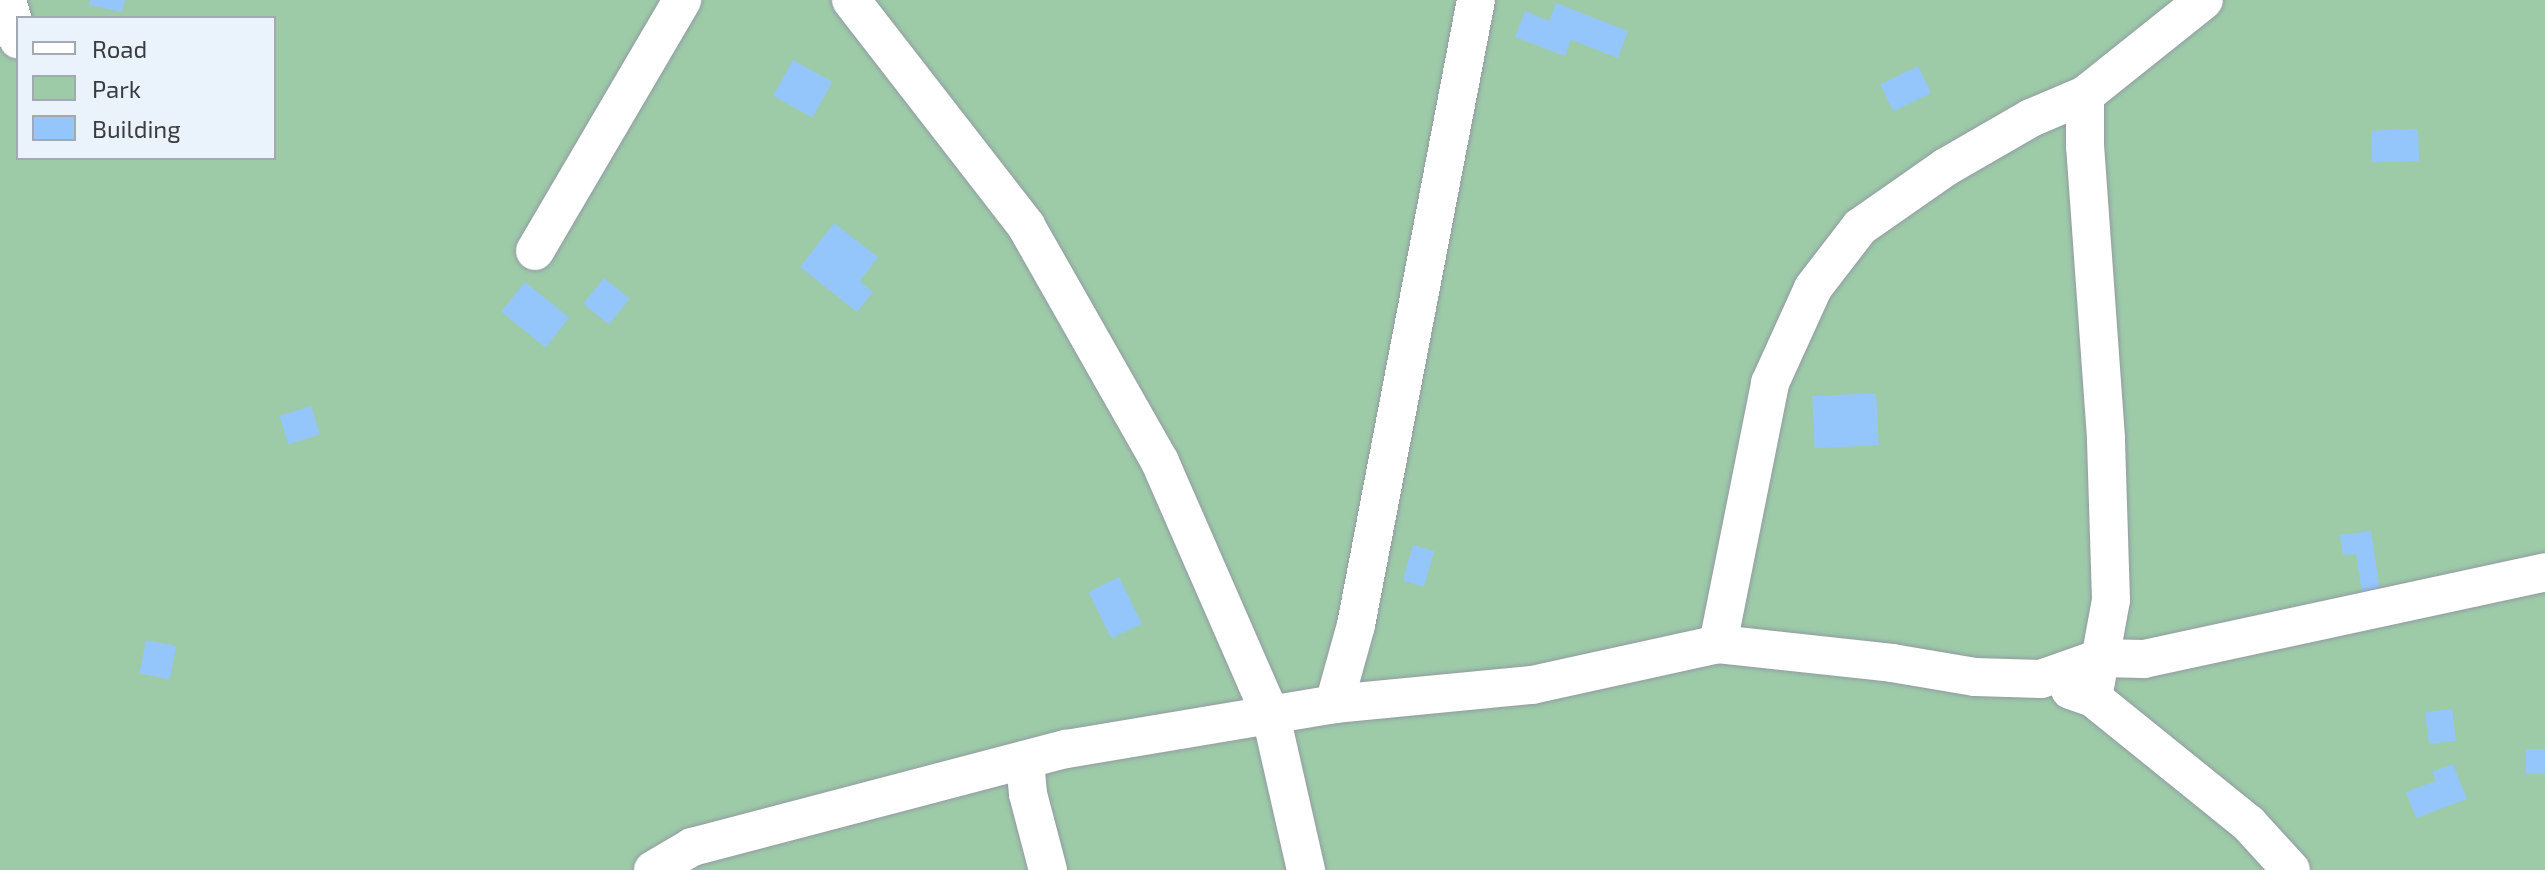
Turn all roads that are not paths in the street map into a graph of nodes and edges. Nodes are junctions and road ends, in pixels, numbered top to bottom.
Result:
1 (7, 0) edge
2 (682, 0) edge
3 (851, 0) edge
4 (1476, 0) edge
5 (2187, 6) edge
6 (16, 32) edge
7 (2085, 95) junction
8 (535, 251) dead end
9 (2545, 572) edge
10 (1718, 644) junction
11 (2100, 658) junction
12 (2041, 679) junction
13 (2093, 698) junction
14 (1334, 704) junction
15 (1271, 716) junction
16 (1025, 760) junction
17 (653, 870) edge
18 (1048, 870) edge
19 (1306, 870) edge
20 (2291, 870) edge

1 - 6 street
2 - 8 street
3 - 15 street
4 - 14 street
5 - 7 street
7 - 10 street
7 - 11 street
9 - 11 street
10 - 12 street
10 - 14 street
11 - 12 street
11 - 13 street
12 - 13 street
13 - 20 street
14 - 15 street
15 - 16 street
15 - 19 street
16 - 17 street
16 - 18 street

